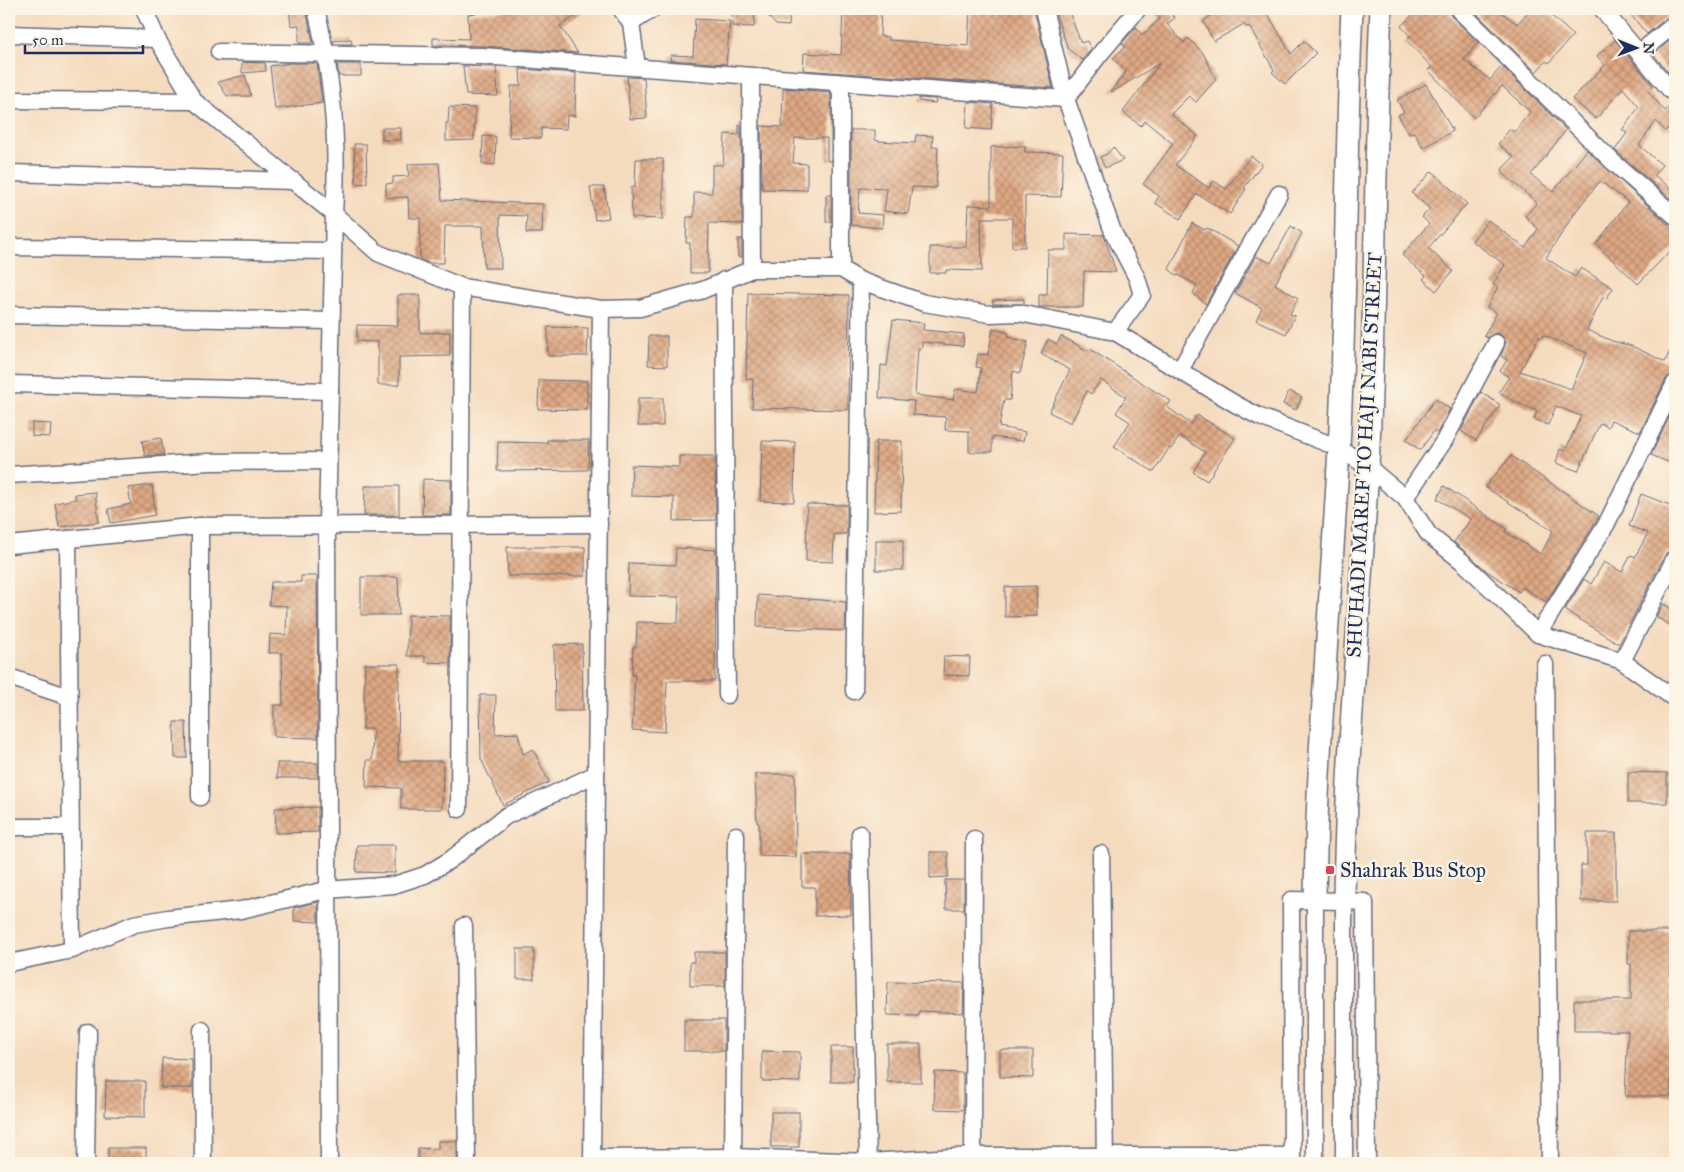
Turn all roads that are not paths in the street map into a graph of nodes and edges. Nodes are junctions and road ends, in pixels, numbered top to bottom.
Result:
1 (144, 9) edge
2 (316, 9) edge
3 (621, 9) edge
4 (653, 9) edge
5 (1044, 9) edge
6 (1138, 9) edge
7 (1352, 9) edge
8 (1381, 9) edge
9 (1458, 9) edge
10 (1602, 9) edge
11 (631, 23) junction
12 (1675, 24) edge
13 (9, 34) edge
14 (157, 39) junction
15 (219, 52) dead end
16 (326, 53) junction
17 (1639, 54) junction
18 (637, 67) junction
19 (751, 76) junction
20 (836, 82) junction
21 (1671, 91) dead end
22 (1066, 99) junction
23 (9, 100) edge
24 (194, 101) junction
25 (9, 173) edge
26 (294, 181) junction
27 (1279, 194) dead end
28 (334, 214) junction
29 (1675, 216) edge
30 (9, 247) edge
31 (333, 251) junction
32 (752, 269) junction
33 (841, 269) junction
34 (724, 280) junction
35 (861, 281) junction
36 (462, 287) junction
37 (601, 309) junction
38 (9, 315) edge
39 (331, 321) junction
40 (1114, 332) junction
41 (1496, 343) dead end
42 (1180, 370) junction
43 (1675, 383) edge
44 (9, 384) edge
45 (330, 391) junction
46 (1339, 448) junction
47 (328, 461) junction
48 (1368, 467) junction
49 (9, 475) edge
50 (1405, 498) junction
51 (599, 524) junction
52 (459, 525) junction
53 (200, 526) junction
54 (327, 526) junction
55 (68, 539) junction
56 (9, 545) edge
57 (1675, 558) edge
58 (1538, 634) junction
59 (1622, 661) junction
60 (1544, 664) dead end
61 (9, 677) edge
62 (854, 691) dead end
63 (727, 695) dead end
64 (69, 697) junction
65 (1675, 699) edge
66 (596, 774) junction
67 (200, 797) dead end
68 (459, 809) dead end
69 (9, 827) edge
70 (70, 827) junction
71 (860, 834) dead end
72 (736, 835) dead end
73 (974, 839) dead end
74 (1101, 854) dead end
75 (326, 890) junction
76 (1314, 899) junction
77 (1344, 901) junction
78 (464, 926) dead end
79 (72, 950) junction
80 (9, 963) edge
81 (202, 1030) dead end
82 (88, 1032) dead end
83 (1292, 1159) edge
84 (592, 1160) edge
85 (733, 1160) edge
86 (973, 1160) edge
87 (1105, 1160) edge
88 (86, 1163) edge
89 (203, 1163) edge
90 (329, 1163) edge
91 (467, 1163) edge
92 (868, 1163) edge
93 (1315, 1163) edge
94 (1344, 1163) edge
95 (1367, 1163) edge
96 (1550, 1163) edge

1 - 14 street
2 - 16 street
3 - 11 street
4 - 11 street
5 - 22 street
6 - 22 street
7 - 46 main road
8 - 48 main road, SHUHADI MAREF TO HAJI NABI STREET
9 - 29 street
10 - 17 street
11 - 18 street
12 - 17 street
13 - 14 street
14 - 24 street
15 - 16 street
16 - 18 street
16 - 28 street
17 - 21 street
18 - 19 street
19 - 20 street
19 - 32 street
20 - 22 street
20 - 33 street
22 - 40 street
23 - 24 street
24 - 26 street
25 - 26 street
26 - 28 street
27 - 42 street
28 - 31 street
28 - 36 street
30 - 31 street
31 - 39 street
32 - 33 street
32 - 34 street
33 - 35 street
34 - 37 street
34 - 63 street
35 - 40 street
35 - 62 street
36 - 37 street
36 - 52 street
37 - 51 street
38 - 39 street
39 - 45 street
40 - 42 street
41 - 50 street
42 - 46 street
43 - 58 street
44 - 45 street
45 - 47 street
46 - 48 street
46 - 76 main road
47 - 49 street
47 - 54 street
48 - 50 street
48 - 77 main road, SHUHADI MAREF TO HAJI NABI STREET
50 - 58 street
51 - 52 street
51 - 66 street
52 - 54 street
52 - 68 street
53 - 54 street
53 - 55 street
53 - 67 street
54 - 75 street
55 - 56 street
55 - 64 street
57 - 59 street
58 - 59 street
59 - 65 street
60 - 96 street
61 - 64 street
64 - 70 street
66 - 75 street
66 - 84 street
69 - 70 street
70 - 79 street
71 - 92 street
72 - 85 street
73 - 86 street
74 - 87 street
75 - 79 street
75 - 90 street
76 - 77 street
76 - 83 street
76 - 93 street
77 - 94 street
77 - 95 street
78 - 91 street
79 - 80 street
81 - 89 street
82 - 88 street
83 - 87 street
84 - 85 street
85 - 92 street
86 - 87 street
86 - 92 street

